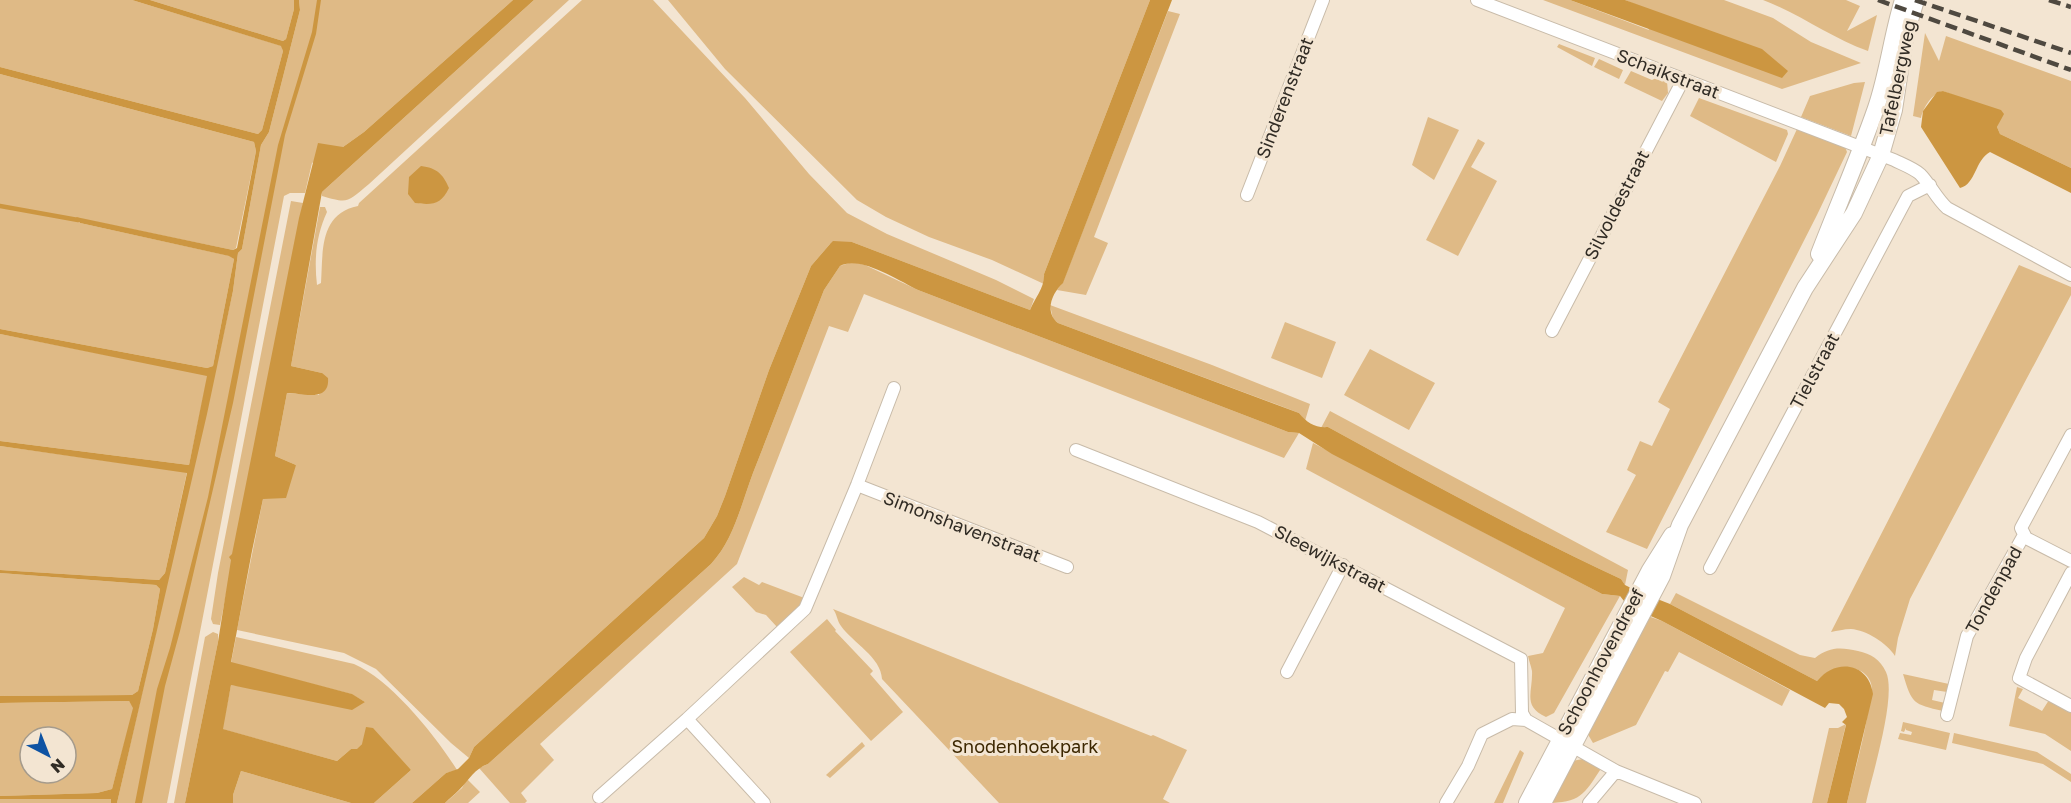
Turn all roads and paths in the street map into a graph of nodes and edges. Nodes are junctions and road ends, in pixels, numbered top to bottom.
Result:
1 (1323, 0) edge
2 (1477, 0) edge
3 (1903, 0) edge
4 (1916, 0) edge
5 (1683, 80) junction
6 (1861, 148) junction
7 (1881, 155) junction
8 (1929, 185) junction
9 (1247, 195) dead end
10 (2071, 275) edge
11 (1805, 288) junction
12 (1552, 331) dead end
13 (894, 388) dead end
14 (2071, 435) edge
15 (1076, 450) dead end
16 (857, 485) junction
17 (2024, 535) junction
18 (2071, 561) edge
19 (1343, 565) junction
20 (1066, 567) dead end
21 (1710, 568) dead end
22 (2071, 573) edge
23 (1287, 672) dead end
24 (2071, 706) edge
25 (1947, 715) dead end
26 (687, 719) junction
27 (1526, 720) junction
28 (1567, 742) junction
29 (1616, 771) junction
30 (599, 797) dead end
31 (764, 803) edge
32 (1446, 803) edge
33 (1527, 803) edge
34 (1543, 803) edge
35 (1589, 803) edge
36 (1692, 803) edge

1 - 9 street, Sinderenstraat
2 - 5 street, Schaikstraat
3 - 6 street, Tafelbergweg
4 - 7 street, Tafelbergweg
5 - 6 street, Schaikstraat
5 - 12 street, Silvoldestraat
6 - 7 street, Schaikstraat
6 - 11 street, Schoonhovendreef
7 - 8 street, Schaikstraat
7 - 11 street, Schoonhovendreef
8 - 10 street, Schaikstraat
8 - 21 street, Tielstraat
11 - 28 street, Schoonhovendreef
13 - 16 street
14 - 17 street, Tondenpad
15 - 19 street, Sleewijkstraat
16 - 20 street, Simonshavenstraat
16 - 26 street
17 - 18 street, Tondenpad
17 - 25 street, Tondenpad
19 - 23 street
19 - 27 street, Sleewijkstraat
22 - 24 street
26 - 30 street
26 - 31 street
27 - 28 street
27 - 32 street
28 - 29 street
28 - 33 street, Schoonhovendreef
28 - 34 street, Schoonhovendreef
29 - 35 street
29 - 36 street

